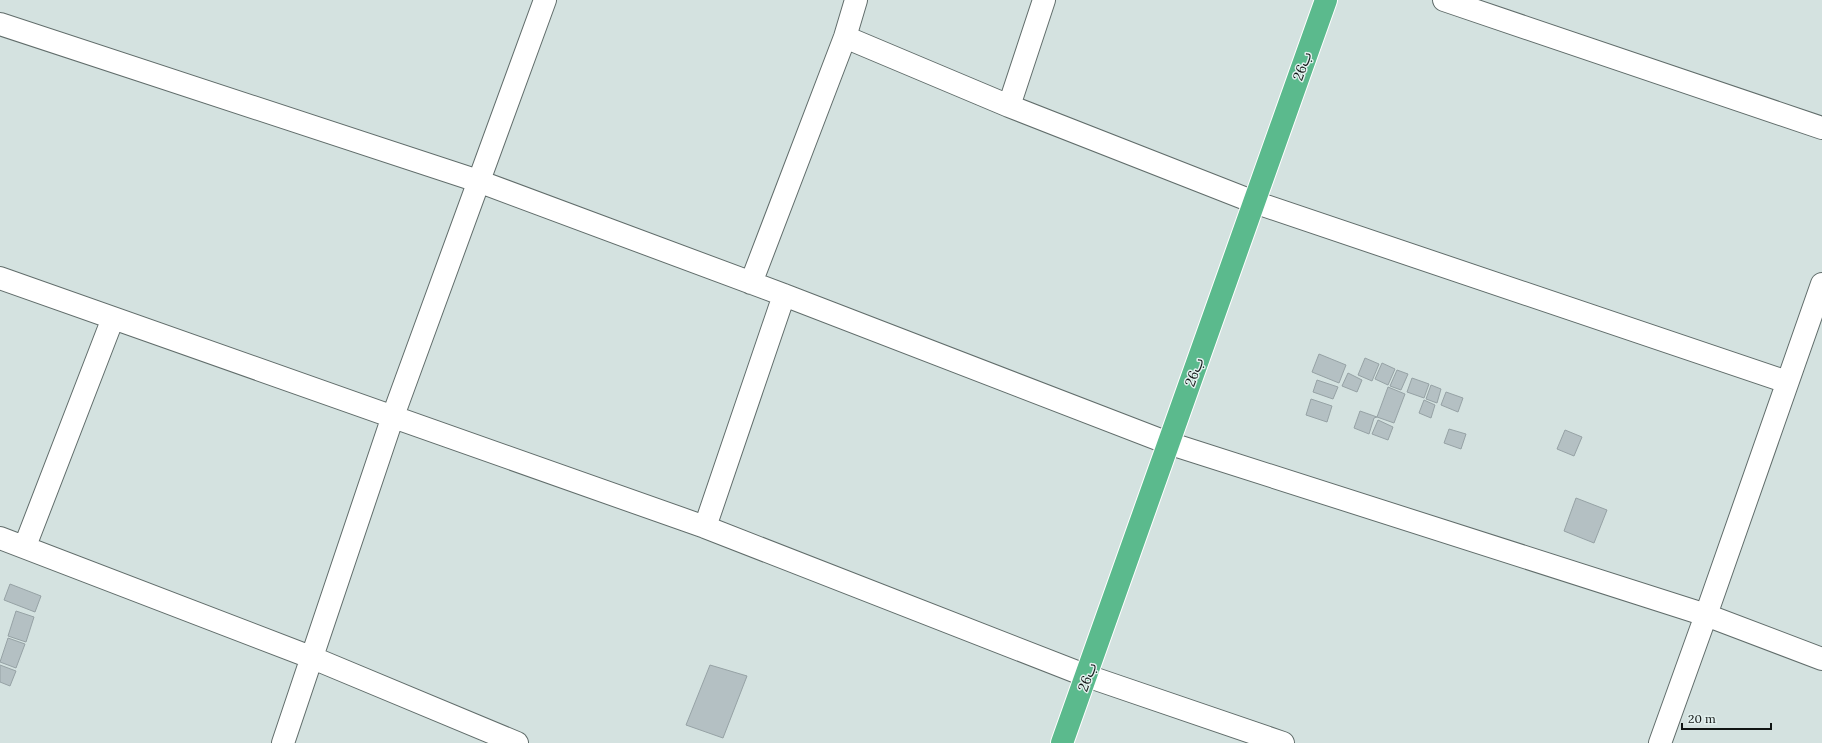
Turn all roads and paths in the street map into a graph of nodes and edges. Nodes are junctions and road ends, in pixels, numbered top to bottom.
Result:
1 (545, 0) edge
2 (856, 0) edge
3 (1044, 0) edge
4 (1326, 0) edge
5 (1444, 0) edge
6 (0, 24) edge
7 (844, 37) junction
8 (1009, 106) junction
9 (1822, 128) edge
10 (478, 181) junction
11 (1254, 202) junction
12 (0, 278) edge
13 (751, 283) junction
14 (1822, 284) edge
15 (784, 296) junction
16 (113, 318) junction
17 (1787, 382) junction
18 (393, 416) junction
19 (1168, 443) junction
20 (705, 527) junction
21 (0, 538) edge
22 (25, 546) junction
23 (1706, 616) junction
24 (313, 658) junction
25 (1822, 658) edge
26 (1087, 676) junction
27 (283, 743) edge
28 (518, 743) edge
29 (1062, 743) edge
30 (1283, 743) edge
31 (1660, 743) edge

1 - 10 street
2 - 7 street
3 - 8 street
4 - 11 highway, 26ب
5 - 9 street
6 - 10 street
7 - 8 street
7 - 13 street
8 - 11 street
10 - 13 street
10 - 18 street
11 - 17 street
11 - 19 highway, 26ب
12 - 16 street
13 - 15 street
14 - 17 street
15 - 19 street
15 - 20 street
16 - 18 street
16 - 22 street
17 - 23 street
18 - 20 street
18 - 24 street
19 - 23 street
19 - 26 highway, 26ب
20 - 26 street
21 - 22 street
22 - 24 street
23 - 25 street
23 - 31 street
24 - 27 street
24 - 28 street
26 - 29 highway, 26ب
26 - 30 street

